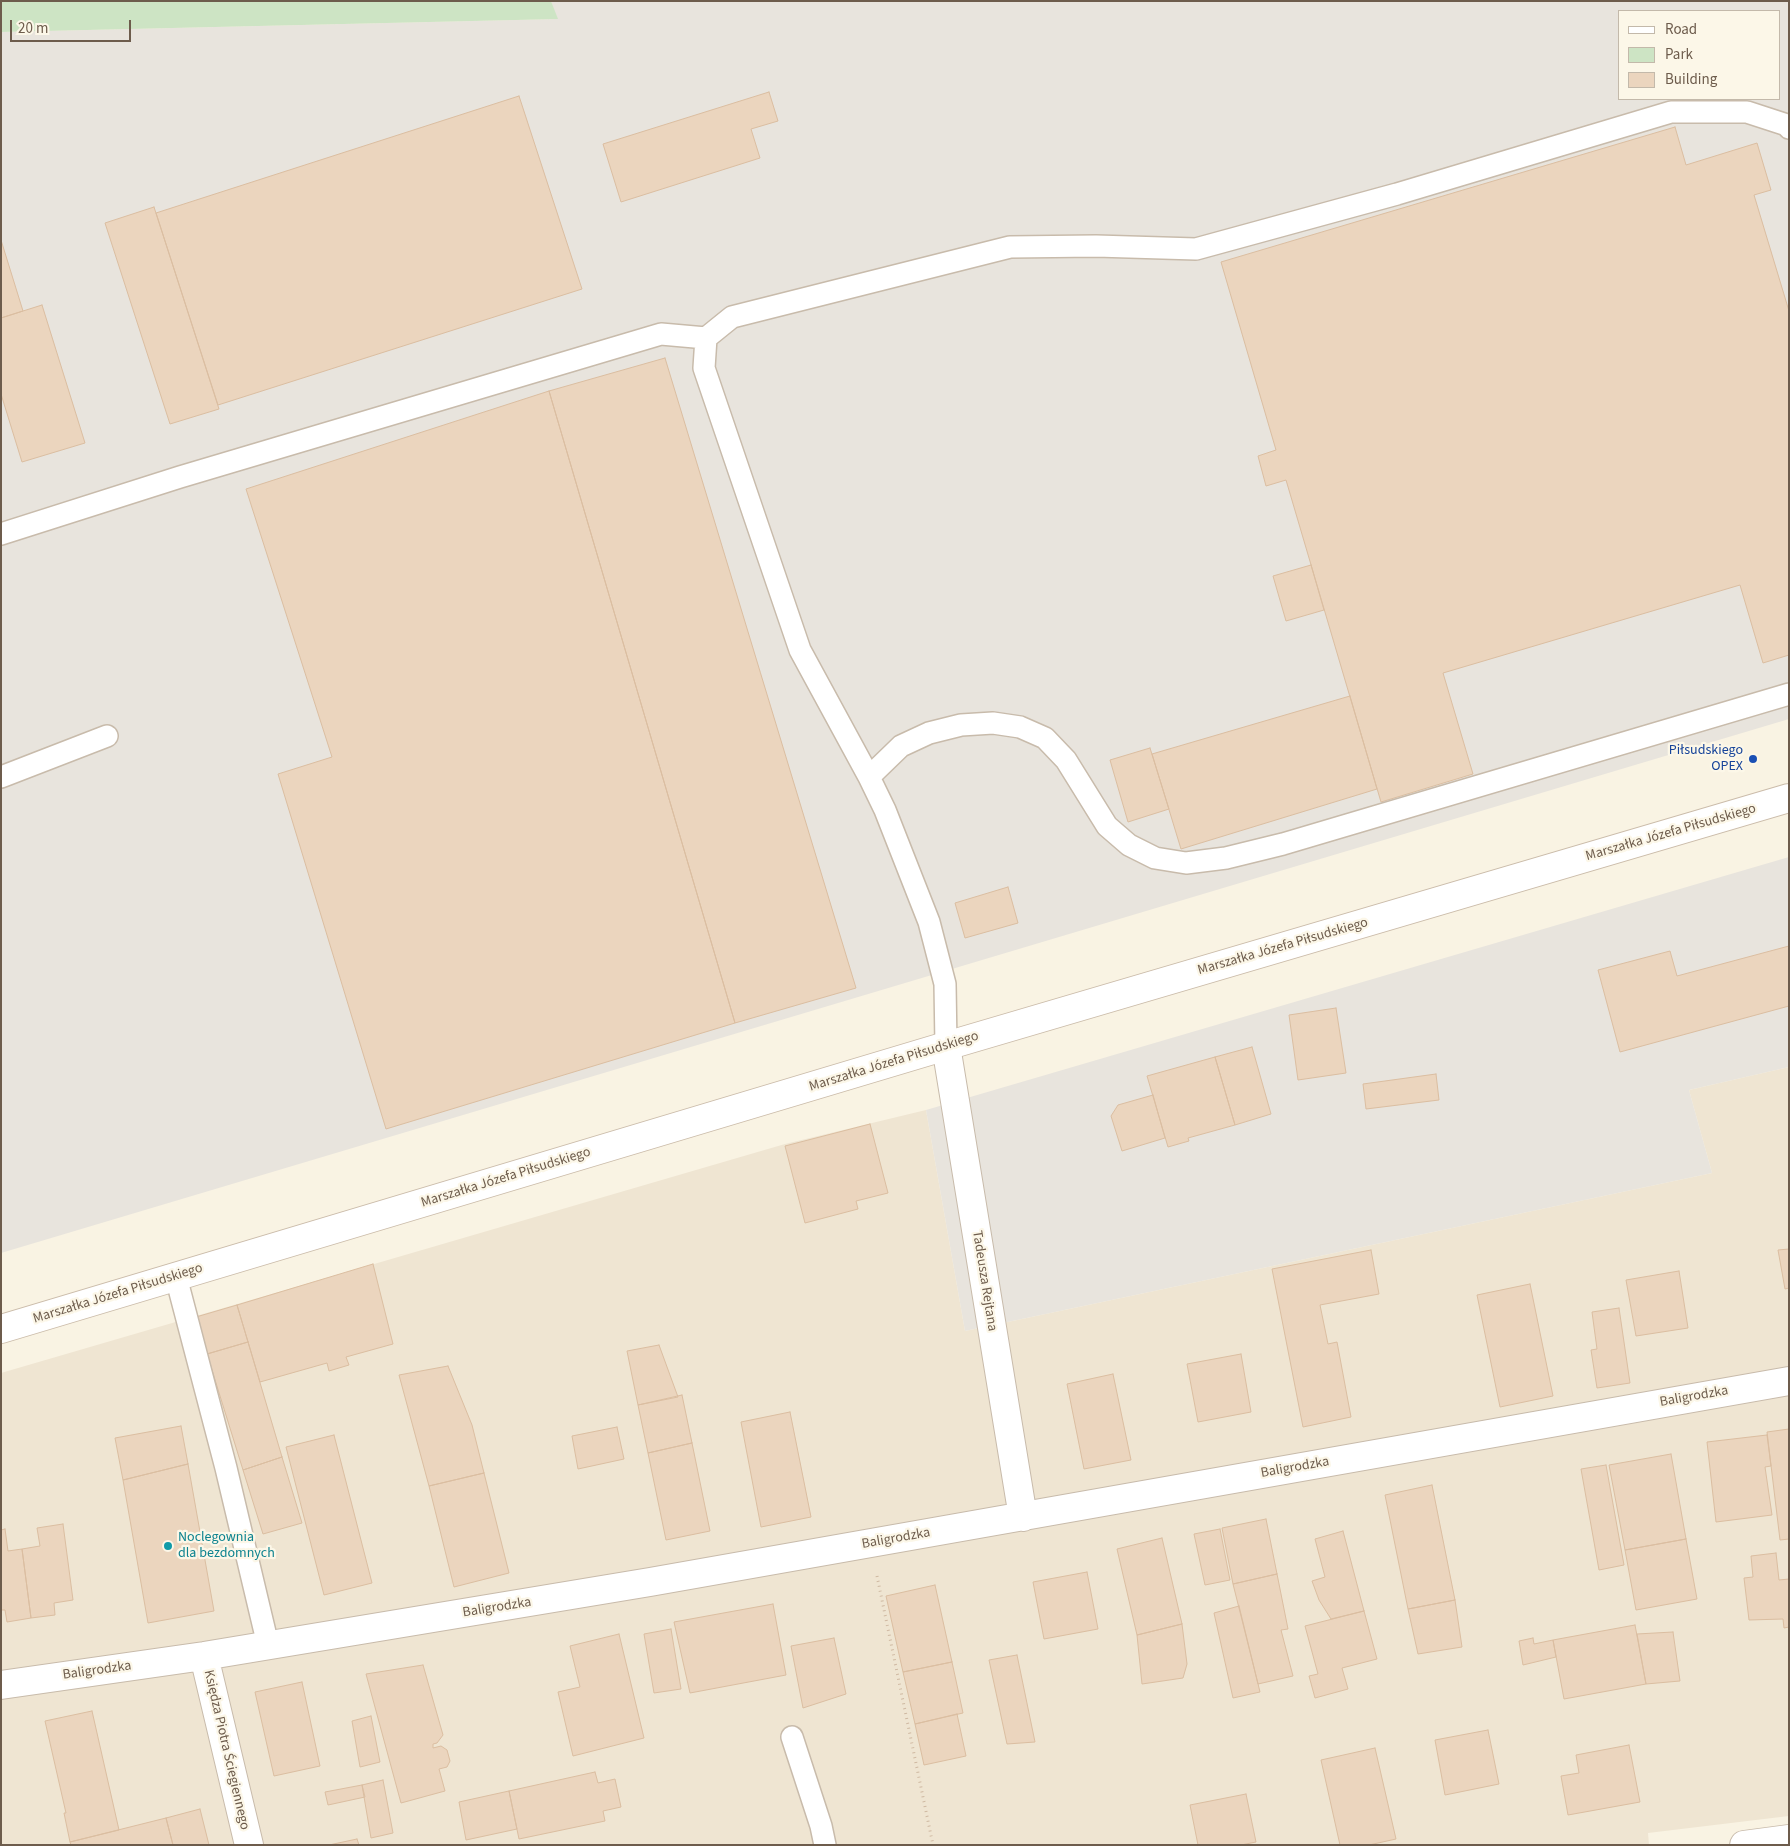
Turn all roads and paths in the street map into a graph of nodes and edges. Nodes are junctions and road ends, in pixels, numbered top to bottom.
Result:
1 (1789, 128) edge
2 (706, 338) junction
3 (1, 534) edge
4 (1789, 694) edge
5 (107, 736) dead end
6 (1, 777) edge
7 (869, 777) junction
8 (1789, 798) edge
9 (946, 1046) junction
10 (176, 1277) junction
11 (1, 1329) edge
12 (1789, 1381) edge
13 (1023, 1517) junction
14 (870, 1544) junction
15 (268, 1646) junction
16 (204, 1656) junction
17 (1, 1685) edge
18 (792, 1737) dead end
19 (1789, 1839) edge
20 (248, 1845) edge
21 (825, 1845) edge
22 (934, 1845) edge
23 (1744, 1845) edge

1 - 2 lane
2 - 3 lane
2 - 7 lane
4 - 7 lane
5 - 6 lane
7 - 9 lane
8 - 9 street, Marszałka Józefa Piłsudskiego
9 - 10 street, Marszałka Józefa Piłsudskiego
9 - 13 street, Tadeusza Rejtana
10 - 11 street, Marszałka Józefa Piłsudskiego
10 - 15 lane
12 - 13 street, Baligrodzka
13 - 14 street, Baligrodzka
14 - 15 street, Baligrodzka
14 - 22 path
15 - 16 street, Baligrodzka
16 - 17 street, Baligrodzka
16 - 20 street, Księdza Piotra Ściegiennego
18 - 21 lane
19 - 23 street

